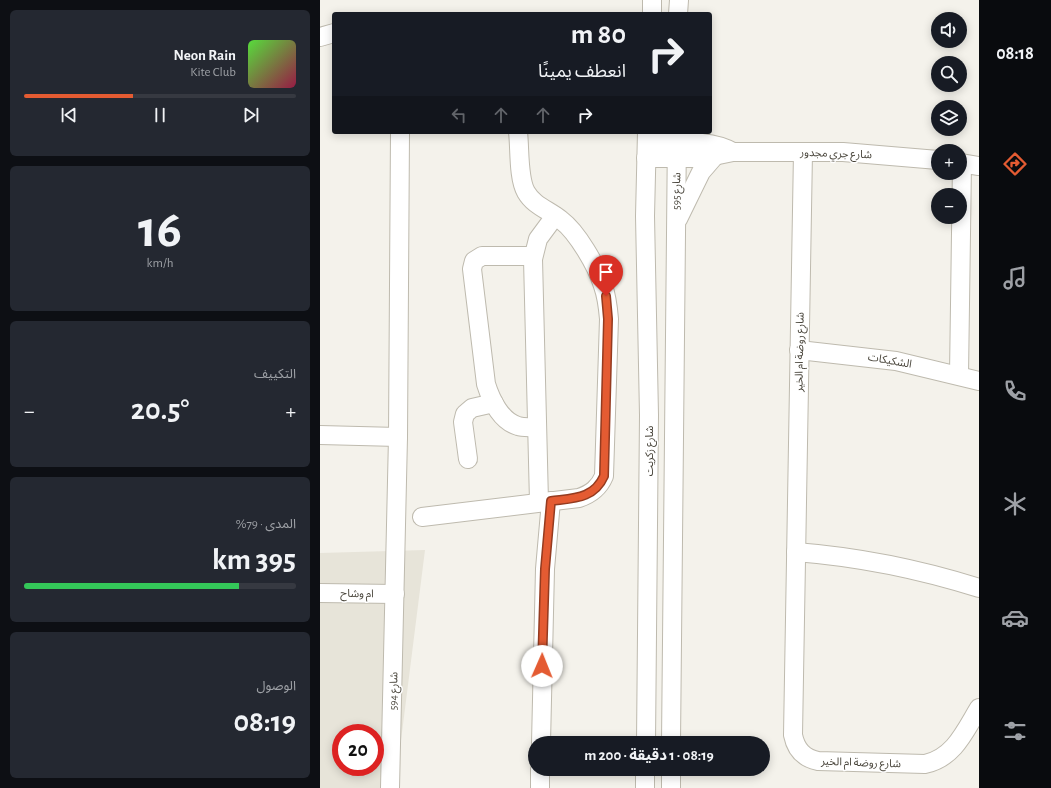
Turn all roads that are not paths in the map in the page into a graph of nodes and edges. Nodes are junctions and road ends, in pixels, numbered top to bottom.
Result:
1 (652, 0) edge
2 (679, 0) edge
3 (652, 12) edge
4 (678, 12) edge
5 (332, 34) edge
6 (320, 37) edge
7 (400, 134) edge
8 (518, 134) edge
9 (700, 134) edge
10 (646, 144) edge
11 (677, 144) edge
12 (715, 151) junction
13 (803, 152) junction
14 (931, 159) edge
15 (966, 180) edge
16 (556, 216) junction
17 (676, 224) junction
18 (533, 256) junction
19 (799, 350) junction
20 (959, 375) junction
21 (979, 381) edge
22 (494, 403) junction
23 (537, 427) junction
24 (320, 435) edge
25 (398, 437) junction
26 (468, 459) dead end
27 (545, 502) junction
28 (422, 517) dead end
29 (796, 552) junction
30 (979, 588) edge
31 (320, 593) edge
32 (395, 594) junction
33 (979, 708) edge
34 (540, 736) edge
35 (646, 736) edge
36 (671, 736) edge
37 (540, 776) edge
38 (645, 776) edge
39 (671, 776) edge
40 (390, 788) edge
41 (540, 788) edge
42 (645, 788) edge
43 (671, 788) edge

1 - 3 street
2 - 4 street
5 - 6 street
7 - 25 street, شارع 594
8 - 16 street
9 - 12 street
10 - 11 street, شارع جري مجدور
10 - 35 street, شارع زكريت
11 - 12 street, شارع جري مجدور
11 - 17 street, شارع 595
12 - 13 street, شارع جري مجدور
12 - 17 street
13 - 14 street, شارع جري مجدور
13 - 19 street, شارع روضة ام الخير
15 - 20 street
16 - 18 street
16 - 27 street
17 - 36 street
18 - 22 street
18 - 23 street
19 - 20 street, الشكيكات
19 - 29 street, شارع روضة ام الخير
20 - 21 street, الشكيكات
22 - 23 street
22 - 26 street
23 - 27 street
24 - 25 street
25 - 32 street, شارع 594
27 - 28 street
27 - 34 street
29 - 30 street
29 - 33 street, شارع روضة ام الخير
31 - 32 street, ام وشاح
32 - 40 street, شارع 594
37 - 41 street
38 - 42 street
39 - 43 street

